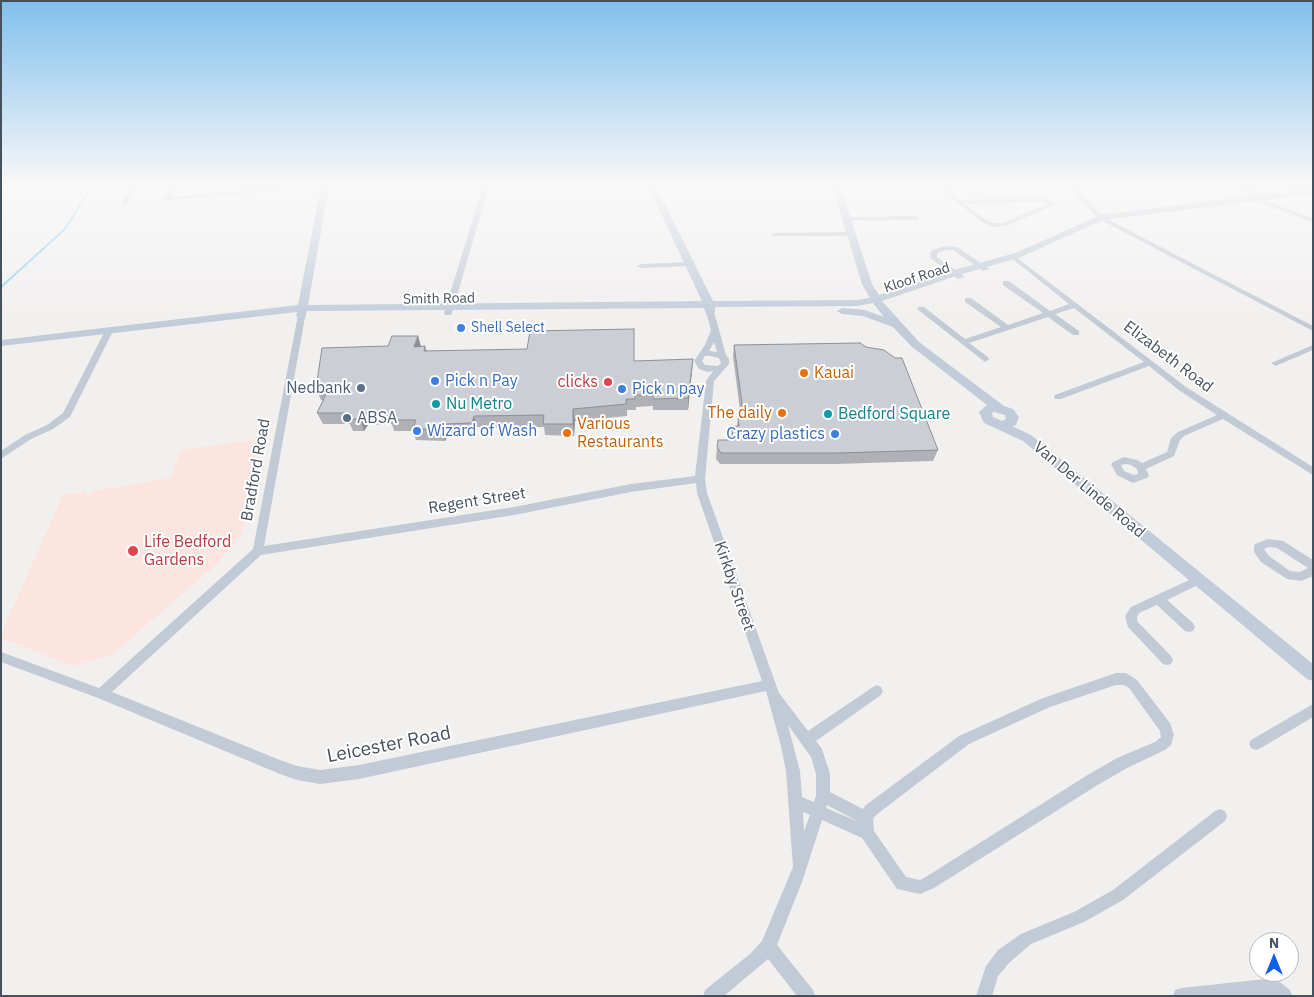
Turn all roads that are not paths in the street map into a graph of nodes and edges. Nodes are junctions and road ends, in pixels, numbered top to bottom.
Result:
1 (316, 233) edge
2 (472, 233) edge
3 (674, 233) edge
4 (1069, 233) edge
5 (1129, 233) edge
6 (851, 234) joint
7 (774, 235) dead end
8 (1015, 257) junction
9 (689, 264) junction
10 (641, 266) dead end
11 (983, 267) junction
12 (958, 275) junction
13 (1006, 283) dead end
14 (868, 286) junction
15 (897, 295) junction
16 (968, 300) dead end
17 (877, 302) junction
18 (1075, 305) junction
19 (837, 307) junction
20 (710, 308) junction
21 (449, 309) junction
22 (921, 309) dead end
23 (301, 312) junction
24 (1049, 314) junction
25 (893, 322) junction
26 (1007, 328) junction
27 (1313, 329) edge
28 (714, 331) junction
29 (1076, 333) dead end
30 (108, 335) junction
31 (964, 342) junction
32 (1, 343) edge
33 (1313, 346) edge
34 (1, 350) edge
35 (704, 354) junction
36 (722, 356) junction
37 (985, 359) dead end
38 (936, 361) junction
39 (1150, 363) junction
40 (1275, 363) dead end
41 (704, 368) junction
42 (720, 368) junction
43 (710, 381) junction
44 (1058, 397) dead end
45 (998, 407) junction
46 (985, 412) junction
47 (1222, 416) junction
48 (1013, 420) junction
49 (997, 424) junction
50 (1, 456) edge
51 (1142, 467) dead end
52 (1313, 472) edge
53 (700, 479) junction
54 (258, 551) junction
55 (1178, 561) junction
56 (1313, 566) edge
57 (1313, 571) edge
58 (1200, 579) junction
59 (1158, 599) junction
60 (1189, 627) dead end
61 (1, 658) edge
62 (1167, 660) dead end
63 (1313, 674) edge
64 (770, 688) junction
65 (876, 691) dead end
66 (101, 694) junction
67 (1313, 710) edge
68 (806, 737) junction
69 (1256, 744) dead end
70 (788, 746) junction
71 (823, 796) junction
72 (795, 801) junction
73 (820, 810) junction
74 (1220, 816) dead end
75 (866, 818) junction
76 (867, 833) junction
77 (800, 867) junction
78 (768, 947) junction
79 (711, 996) edge
80 (807, 996) edge
81 (984, 996) edge
82 (1181, 996) edge
83 (1284, 996) edge

1 - 23 main road, Bradford Road
2 - 21 street
3 - 9 main road
4 - 8 main road, Kloof Road
5 - 27 street
6 - 7 street
6 - 14 main road
8 - 11 main road, Kloof Road
8 - 18 street, Elizabeth Road
9 - 10 street
9 - 20 main road
11 - 12 main road, Kloof Road
11 - 12 street
12 - 15 main road, Kloof Road
13 - 24 street
14 - 15 main road
14 - 17 main road
14 - 19 main road
15 - 17 main road, Kloof Road
15 - 25 main road
16 - 26 street
17 - 19 main road, Smith Road
17 - 25 main road
18 - 24 street
18 - 39 street, Elizabeth Road
19 - 20 main road, Smith Road
19 - 25 main road
20 - 21 main road, Smith Road
20 - 28 street
21 - 23 main road, Smith Road
22 - 31 street
23 - 30 main road, Smith Road
23 - 54 street, Bradford Road
24 - 26 street
24 - 29 street
25 - 38 main road
26 - 31 street
28 - 35 street
28 - 36 street
30 - 32 main road, Smith Road
30 - 34 main road, Smith Road
30 - 50 street
31 - 37 street
33 - 40 street
35 - 36 street
35 - 41 street
36 - 42 street
38 - 45 main road
38 - 46 main road
39 - 44 street
39 - 47 street, Elizabeth Road
41 - 42 street
41 - 43 street
42 - 43 street
43 - 53 street, Kirkby Street
45 - 46 main road
45 - 48 main road, Van Der Linde Road
46 - 49 main road, Van Der Linde Road
47 - 51 street
47 - 52 street, Elizabeth Road
48 - 49 main road
48 - 55 main road, Van Der Linde Road
49 - 55 main road, Van Der Linde Road
53 - 54 street, Regent Street
53 - 64 street, Kirkby Street
54 - 66 street
55 - 58 main road, Van Der Linde Road
56 - 57 street
58 - 59 street
58 - 63 main road, Van Der Linde Road
59 - 60 street
59 - 62 street
61 - 66 street, Leicester Road
64 - 66 street, Leicester Road
64 - 68 street, Kirkby Street
64 - 70 street, Kirkby Street
65 - 68 street
67 - 69 street
68 - 70 street
68 - 71 street, Kirkby Street
70 - 72 street, Kirkby Street
71 - 73 street, Kirkby Street
71 - 75 street
72 - 73 street
72 - 77 street, Kirkby Street
73 - 76 street
73 - 77 street, Kirkby Street
74 - 81 street
75 - 76 street
75 - 76 street
77 - 78 street, Kirkby Street
78 - 79 street, Kirkby Street
78 - 80 street
82 - 83 street

